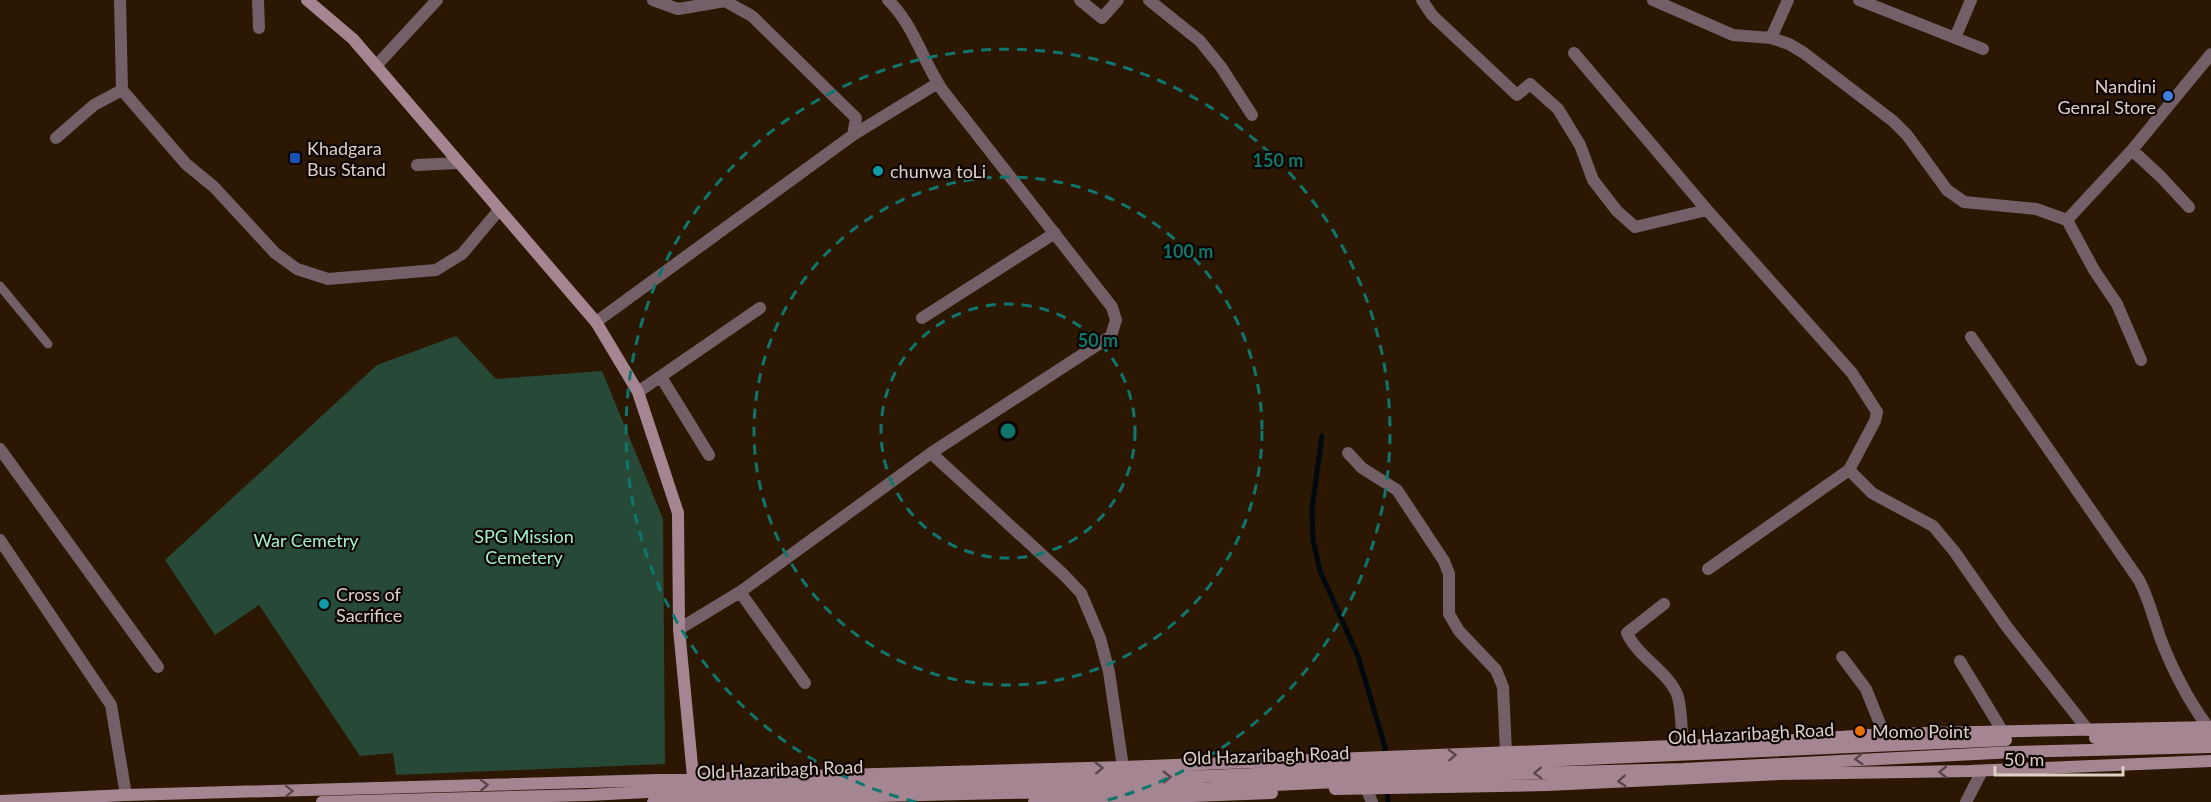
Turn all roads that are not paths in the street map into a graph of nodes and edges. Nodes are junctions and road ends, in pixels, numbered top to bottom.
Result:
1 (120, 0) edge
2 (258, 0) edge
3 (307, 0) edge
4 (437, 0) edge
5 (653, 0) edge
6 (888, 0) edge
7 (1080, 0) edge
8 (1118, 0) edge
9 (1149, 0) edge
10 (1422, 0) edge
11 (1653, 0) edge
12 (1788, 0) edge
13 (1859, 0) edge
14 (1971, 0) edge
15 (259, 28) dead end
16 (1772, 38) junction
17 (1955, 38) junction
18 (1983, 49) dead end
19 (1574, 53) dead end
20 (2211, 54) edge
21 (376, 66) junction
22 (938, 83) junction
23 (122, 90) junction
24 (1252, 115) dead end
25 (853, 135) junction
26 (56, 138) dead end
27 (2132, 150) junction
28 (459, 163) junction
29 (417, 165) dead end
30 (2188, 207) dead end
31 (500, 210) junction
32 (1707, 210) junction
33 (2067, 220) junction
34 (1055, 233) junction
35 (0, 286) edge
36 (760, 308) dead end
37 (922, 318) dead end
38 (596, 322) junction
39 (1971, 337) dead end
40 (48, 344) dead end
41 (2141, 360) dead end
42 (661, 377) junction
43 (638, 392) junction
44 (0, 449) edge
45 (931, 453) junction
46 (1348, 453) dead end
47 (709, 455) dead end
48 (1849, 470) junction
49 (0, 540) edge
50 (1708, 569) dead end
51 (740, 592) junction
52 (1664, 604) dead end
53 (679, 629) junction
54 (1842, 657) dead end
55 (1960, 661) dead end
56 (159, 667) dead end
57 (805, 683) dead end
58 (2088, 730) junction
59 (2210, 730) edge
60 (2003, 732) junction
61 (1884, 734) junction
62 (1683, 745) junction
63 (2211, 747) edge
64 (1506, 753) junction
65 (2211, 761) edge
66 (1123, 767) junction
67 (1982, 771) junction
68 (1396, 773) junction
69 (1378, 774) junction
70 (1366, 788) junction
71 (691, 793) edge
72 (126, 795) junction
73 (1214, 799) edge
74 (0, 801) edge
75 (322, 802) edge
76 (653, 802) edge
77 (1034, 802) edge
78 (1372, 802) edge
79 (1966, 802) edge

1 - 23 street
2 - 15 street
3 - 21 street
4 - 21 street
5 - 25 street
6 - 22 street
7 - 8 street
9 - 24 street
10 - 32 street
11 - 16 street
12 - 16 street
13 - 17 street
14 - 17 street
16 - 33 street
17 - 18 street
19 - 32 street
20 - 27 street
21 - 28 street
22 - 25 street
22 - 34 street
23 - 26 street
23 - 31 street
25 - 38 street
27 - 30 street
27 - 33 street
28 - 29 street
28 - 31 street
31 - 38 street
32 - 48 street
33 - 41 street
34 - 37 street
34 - 45 street
35 - 40 lane
36 - 42 street
38 - 43 street
39 - 59 street
42 - 43 street
42 - 47 street
43 - 53 street
44 - 56 street
45 - 51 street
45 - 66 street
46 - 64 street
48 - 50 street
48 - 58 street
49 - 72 street
51 - 53 street
51 - 57 street
52 - 62 street
53 - 71 street
54 - 61 street
55 - 60 street
58 - 59 street
58 - 60 street
59 - 68 street, Old Hazaribagh Road
60 - 61 street
61 - 62 street
62 - 64 street
63 -> 68 street, Old Hazaribagh Road
68 -> 64 street
65 - 67 street
66 - 69 street
71 -> 66 street
67 -> 68 street
67 - 79 street
68 - 69 street, Old Hazaribagh Road
68 - 69 street
69 - 70 street
69 - 71 street, Old Hazaribagh Road, bridge
70 - 73 street
70 - 78 street
72 -> 71 street
71 - 75 street, Old Hazaribagh Road
71 - 76 street, Old Hazaribagh Road
72 - 74 street
73 - 77 street

